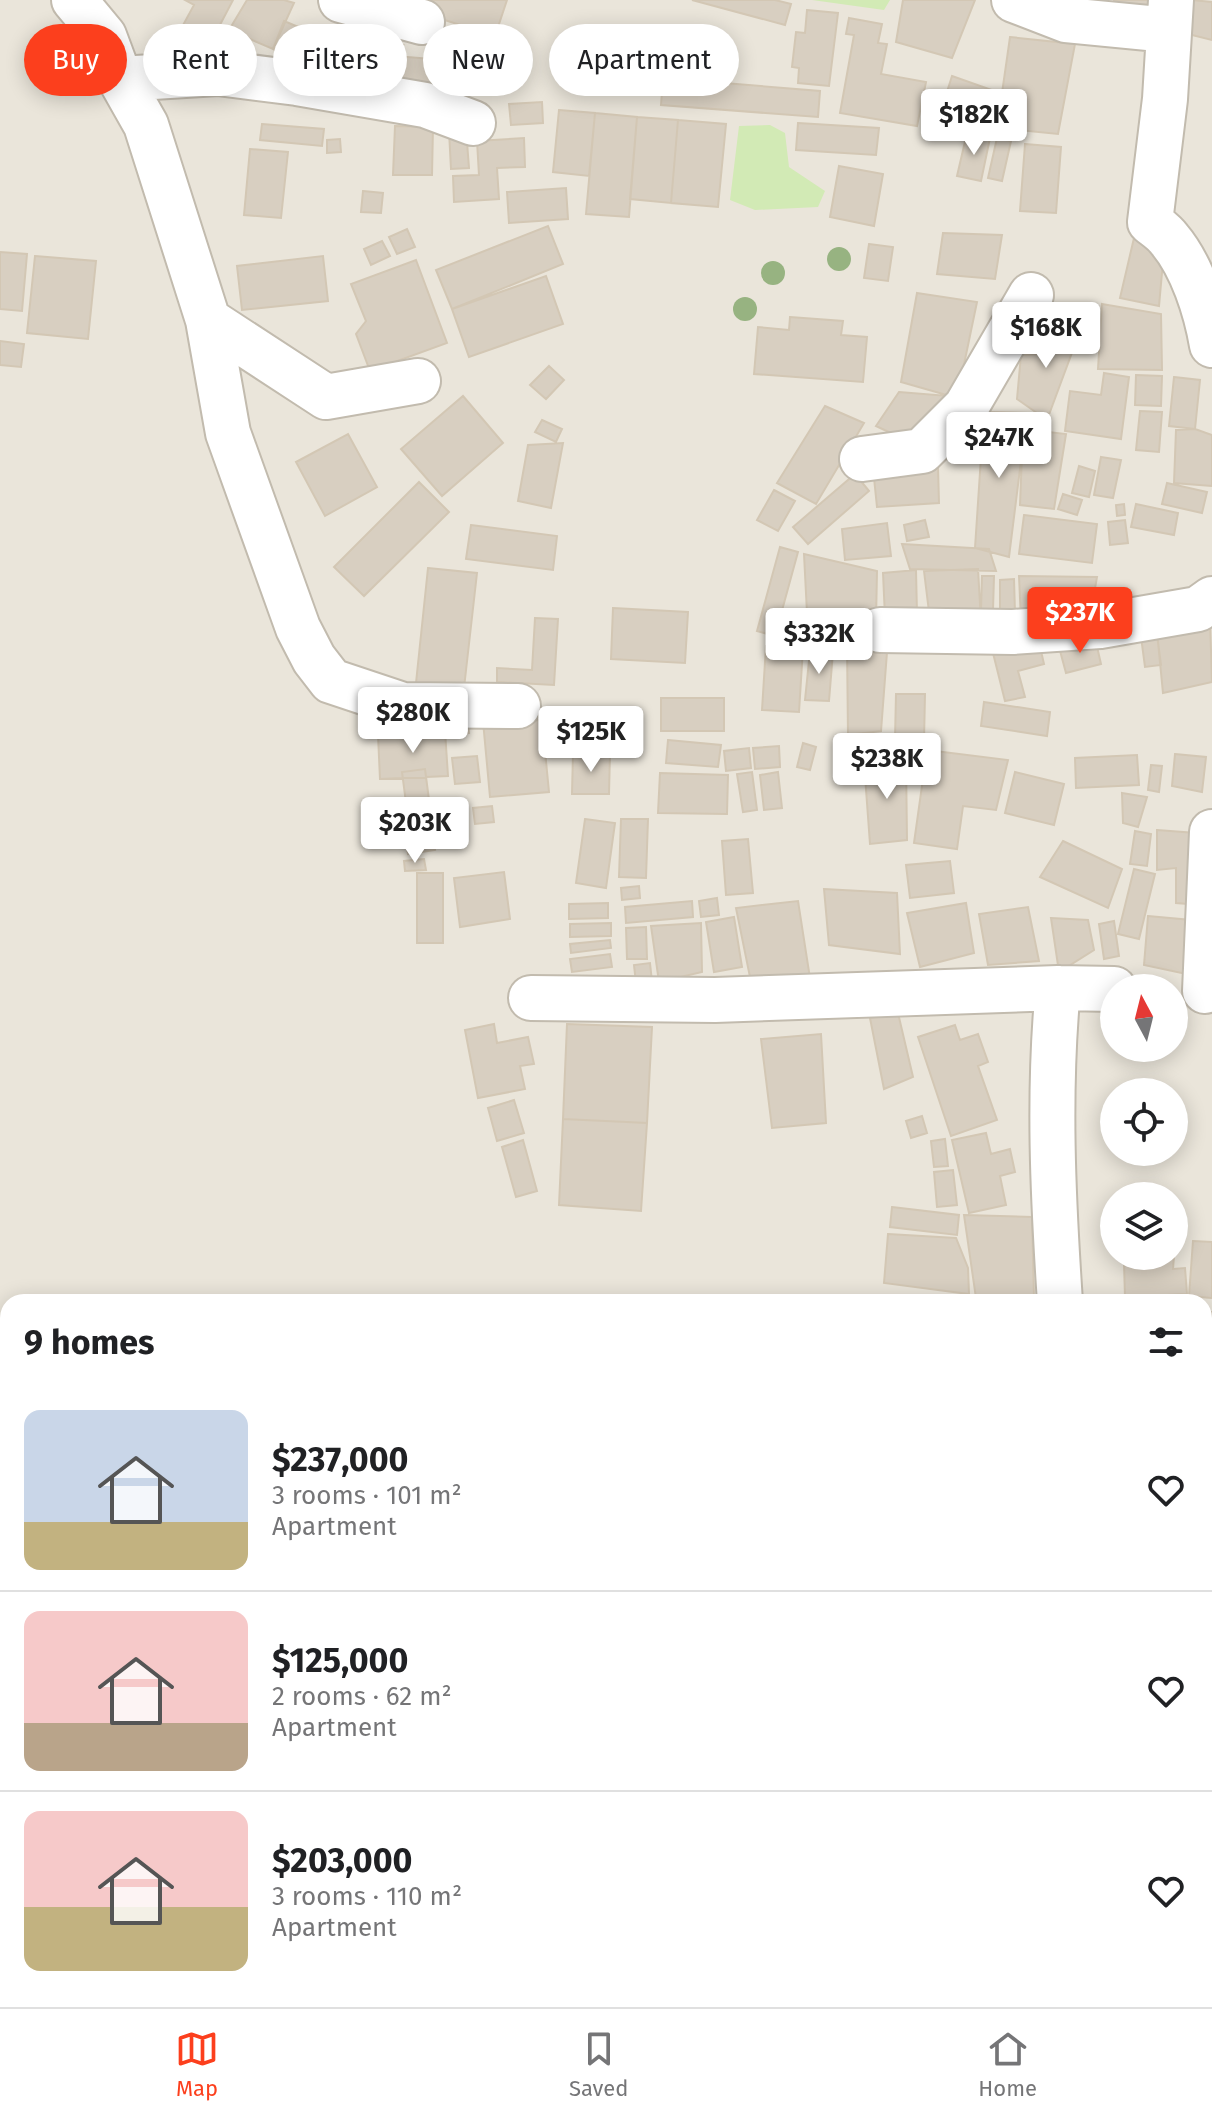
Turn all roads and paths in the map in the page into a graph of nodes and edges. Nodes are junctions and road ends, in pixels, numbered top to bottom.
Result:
1 (74, 0) edge
2 (341, 0) edge
3 (1014, 0) edge
4 (1170, 15) edge
5 (422, 22) dead end
6 (94, 24) edge
7 (127, 79) edge
8 (127, 91) edge
9 (473, 123) dead end
10 (1031, 295) dead end
11 (208, 320) junction
12 (1212, 345) edge
13 (418, 381) dead end
14 (862, 459) dead end
15 (1212, 600) edge
16 (1212, 612) edge
17 (880, 630) dead end
18 (518, 706) dead end
19 (1212, 832) edge
20 (1058, 988) junction
21 (1100, 989) edge
22 (1197, 991) edge
23 (531, 998) dead end
24 (1059, 1294) edge

1 - 6 street
2 - 5 street
3 - 4 street
4 - 12 street
7 - 9 street
8 - 11 street
10 - 14 street
11 - 13 street
11 - 18 street
15 - 16 street
15 - 17 street
19 - 22 street
20 - 21 street
20 - 23 street
20 - 24 street

